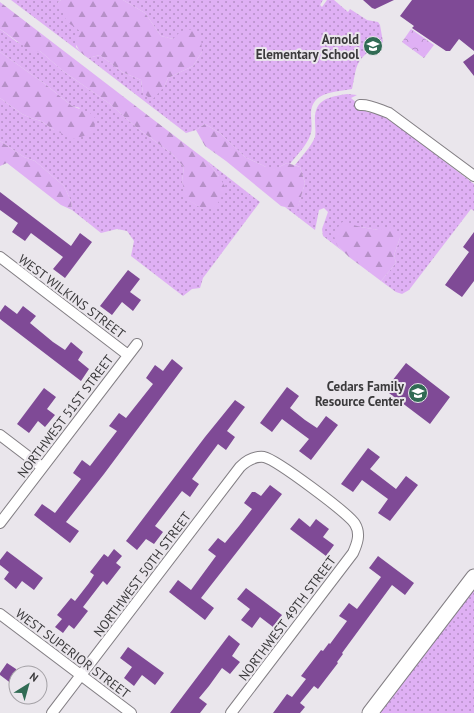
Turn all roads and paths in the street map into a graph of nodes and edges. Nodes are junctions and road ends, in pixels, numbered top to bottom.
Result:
1 (360, 105) dead end
2 (474, 176) edge
3 (0, 258) edge
4 (137, 344) dead end
5 (128, 355) junction
6 (0, 435) edge
7 (258, 457) joint
8 (42, 467) junction
9 (0, 523) edge
10 (474, 577) edge
11 (0, 614) edge
12 (81, 675) junction
13 (52, 713) edge
14 (131, 713) edge
15 (231, 713) edge
16 (370, 713) edge

1 - 2 street
3 - 5 street, WEST WILKINS STREET
4 - 5 street, NORTHWEST 51ST STREET
5 - 8 street, NORTHWEST 51ST STREET
6 - 8 street
7 - 12 street, NORTHWEST 50TH STREET
7 - 15 street, NORTHWEST 49TH STREET
8 - 9 street, NORTHWEST 51ST STREET
10 - 16 main road
11 - 12 street, WEST SUPERIOR STREET
12 - 13 street, NORTHWEST 50TH STREET
12 - 14 street, WEST SUPERIOR STREET

